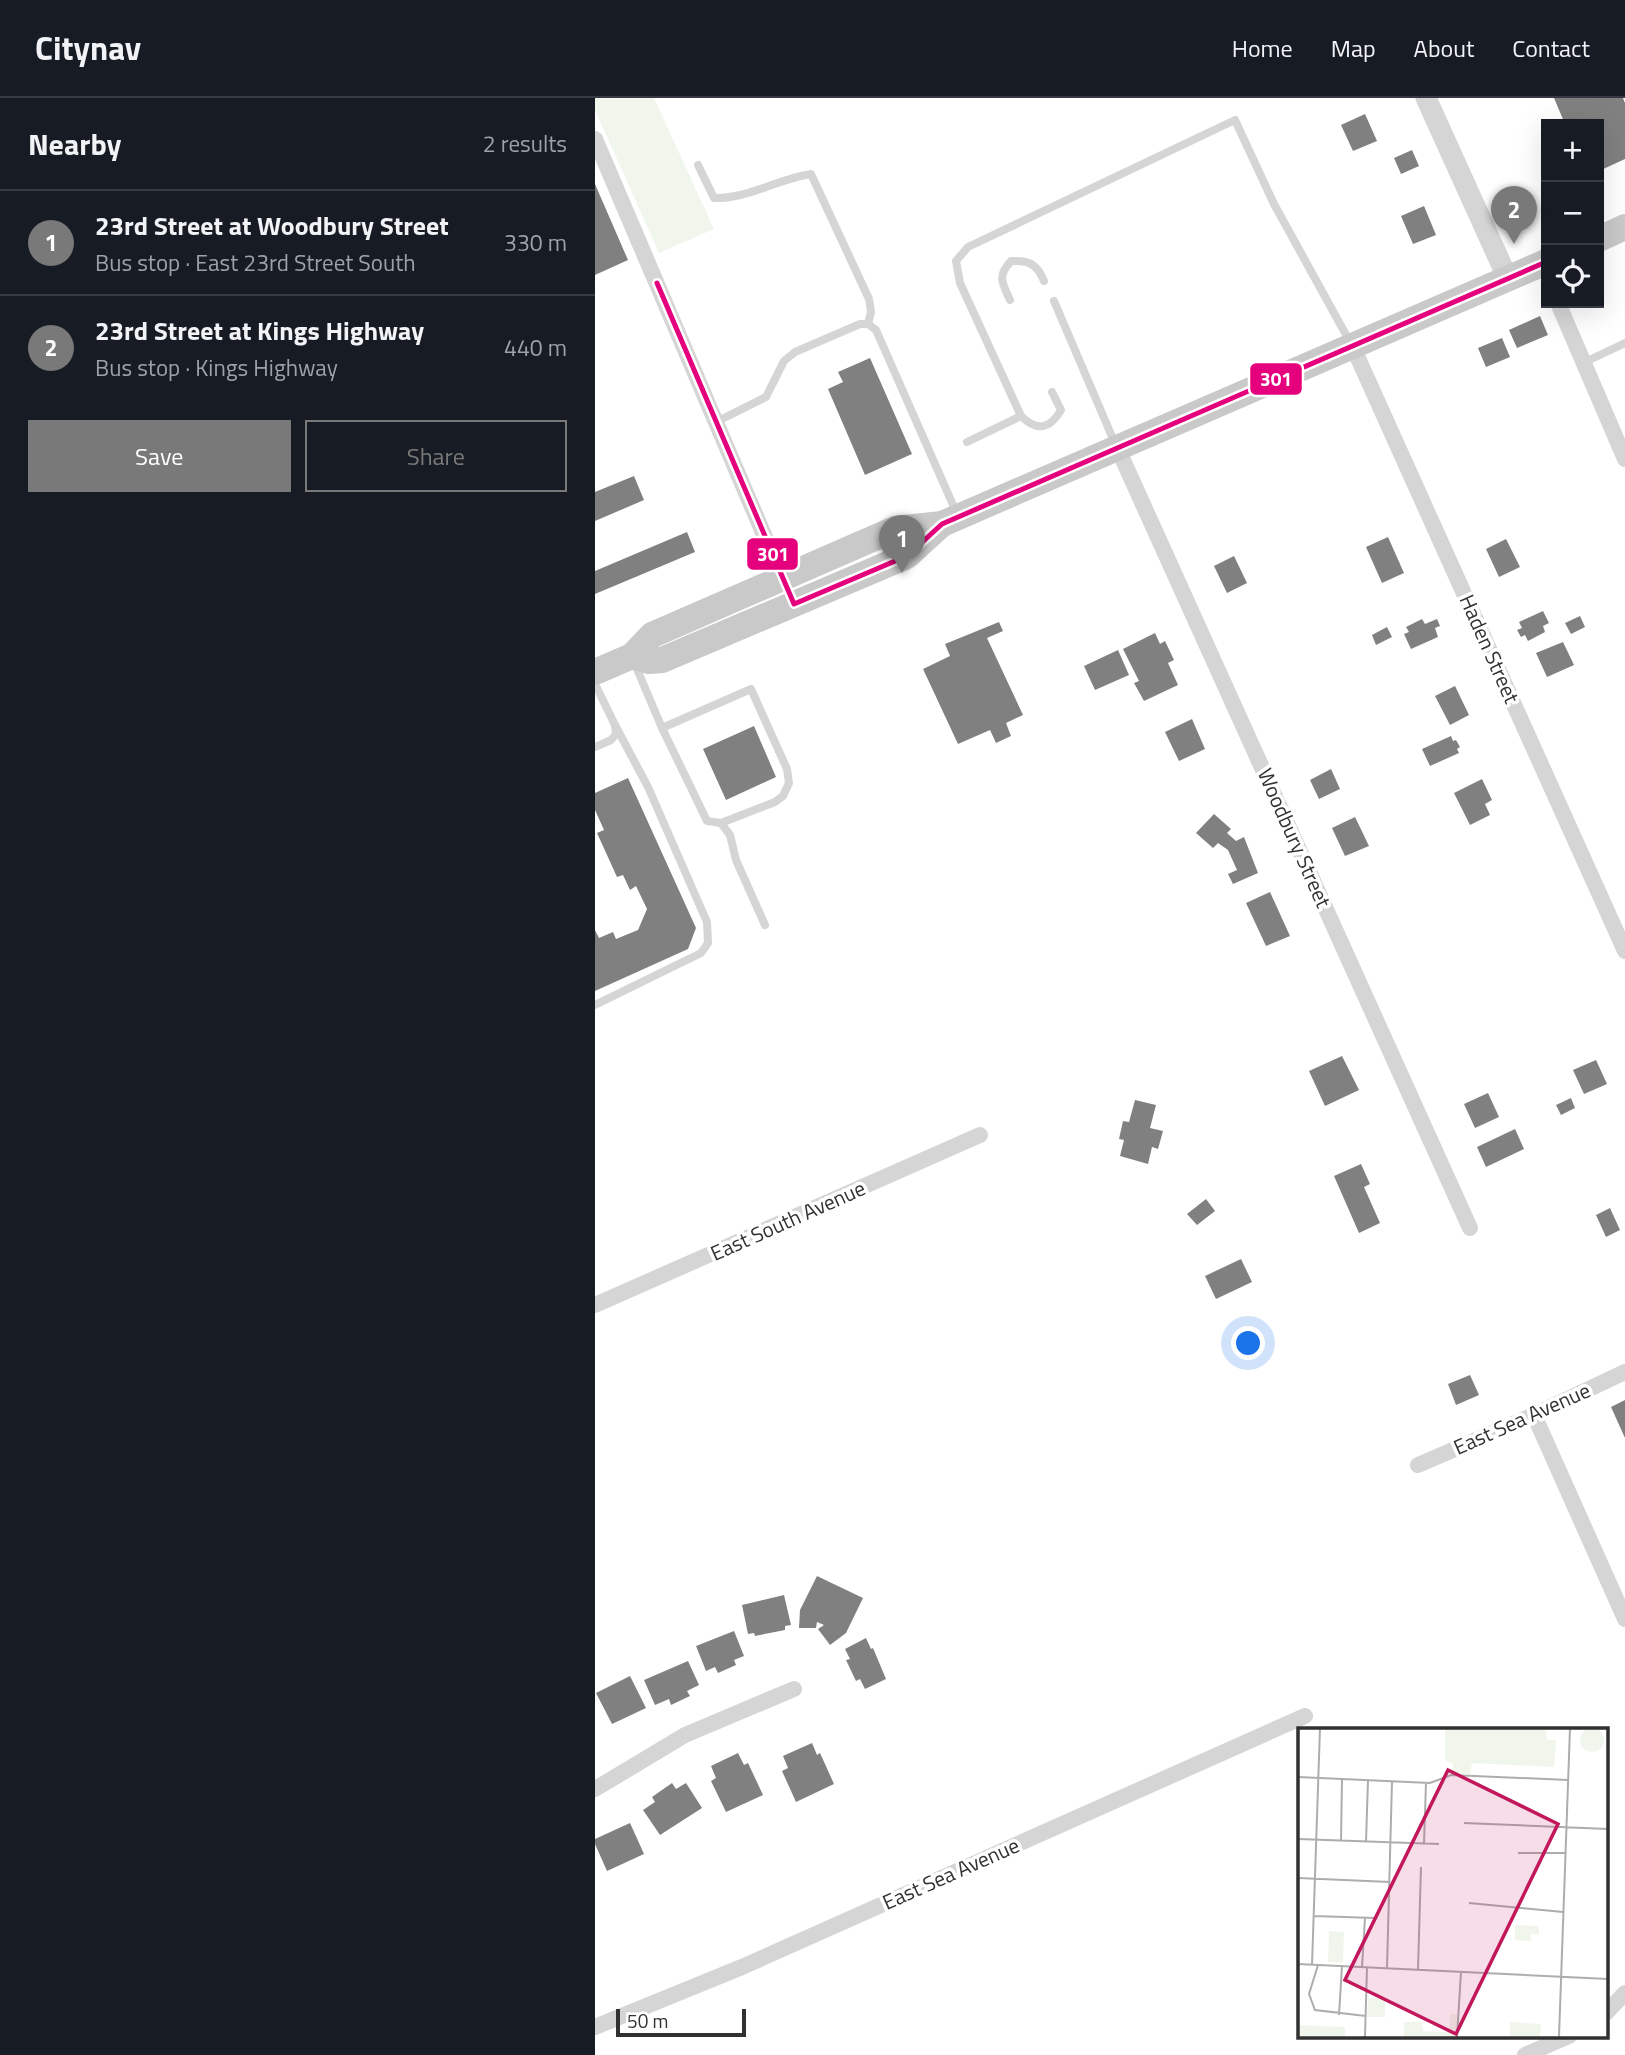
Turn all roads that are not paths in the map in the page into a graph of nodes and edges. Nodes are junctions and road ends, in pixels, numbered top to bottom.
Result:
1 (1426, 98) edge
2 (595, 139) edge
3 (698, 165) dead end
4 (1625, 227) edge
5 (1604, 237) edge
6 (1541, 268) edge
7 (1508, 279) junction
8 (1044, 281) dead end
9 (1010, 300) dead end
10 (1054, 301) dead end
11 (1560, 308) edge
12 (868, 324) junction
13 (1625, 343) edge
14 (1353, 348) junction
15 (1582, 363) junction
16 (1052, 392) dead end
17 (1021, 416) junction
18 (716, 422) junction
19 (967, 442) dead end
20 (1118, 449) junction
21 (1625, 459) edge
22 (950, 520) junction
23 (783, 578) junction
24 (794, 604) junction
25 (632, 656) junction
26 (595, 672) edge
27 (595, 684) edge
28 (615, 725) junction
29 (662, 728) junction
30 (595, 747) edge
31 (721, 823) junction
32 (765, 925) dead end
33 (1625, 951) edge
34 (595, 1005) edge
35 (980, 1135) dead end
36 (1469, 1228) dead end
37 (595, 1305) edge
38 (1625, 1372) edge
39 (1534, 1415) junction
40 (1418, 1465) dead end
41 (1625, 1619) edge
42 (794, 1689) dead end
43 (1305, 1716) dead end
44 (595, 1789) edge
45 (1625, 1993) edge
46 (1607, 2012) edge
47 (595, 2027) edge
48 (1564, 2038) edge
49 (1525, 2055) edge

1 - 7 street
2 - 18 street
3 - 12 lane
4 - 5 main road
6 - 7 main road
7 - 14 main road
8 - 9 lane
10 - 20 lane
11 - 15 street
12 - 18 lane
12 - 22 lane
13 - 15 lane
14 - 17 lane
14 - 20 main road
14 - 33 street, Haden Street
15 - 21 street
16 - 17 lane
17 - 19 lane
18 - 23 street
20 - 22 main road
20 - 36 street, Woodbury Street
22 - 23 main road
22 - 24 main road
23 - 24 street
23 - 25 main road
24 - 25 main road
25 - 26 main road
25 - 29 lane
27 - 28 lane
28 - 30 lane
28 - 34 lane
29 - 31 lane
29 - 31 lane
31 - 32 lane
35 - 37 street, East South Avenue
38 - 39 street, East Sea Avenue
39 - 40 street, East Sea Avenue
39 - 41 street
42 - 44 street
43 - 47 street, East Sea Avenue
45 - 46 street
48 - 49 street

